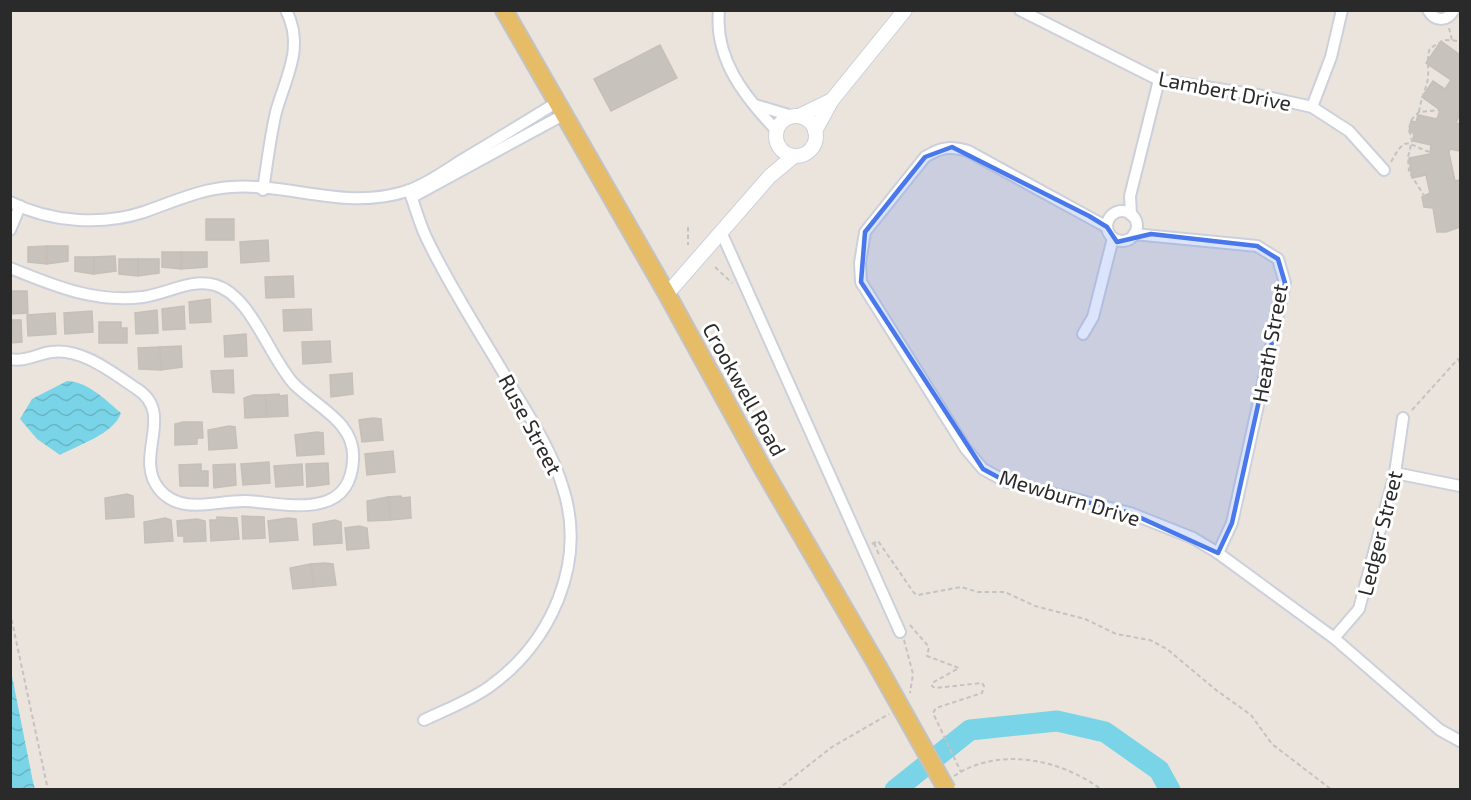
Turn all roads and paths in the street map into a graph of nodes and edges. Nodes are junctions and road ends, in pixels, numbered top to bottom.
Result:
1 (286, 10) edge
2 (504, 10) edge
3 (719, 10) edge
4 (906, 10) edge
5 (1020, 10) edge
6 (1342, 10) edge
7 (1428, 10) edge
8 (1454, 10) edge
9 (1449, 27) dead end
10 (1452, 39) junction
11 (1461, 41) edge
12 (1159, 80) junction
13 (832, 100) junction
14 (752, 104) junction
15 (1312, 106) junction
16 (559, 109) junction
17 (1440, 110) dead end
18 (1419, 112) junction
19 (795, 116) junction
20 (815, 131) junction
21 (777, 137) junction
22 (1412, 142) junction
23 (1430, 152) dead end
24 (794, 156) junction
25 (1387, 168) joint
26 (770, 176) junction
27 (263, 190) junction
28 (410, 194) junction
29 (1425, 197) dead end
30 (15, 204) edge
31 (1126, 213) junction
32 (1108, 222) junction
33 (688, 228) dead end
34 (10, 230) edge
35 (1135, 230) junction
36 (722, 234) junction
37 (1118, 239) junction
38 (688, 245) dead end
39 (715, 267) dead end
40 (10, 268) edge
41 (736, 287) dead end
42 (667, 294) junction
43 (1083, 334) dead end
44 (10, 360) edge
45 (1461, 363) edge
46 (1403, 418) joint
47 (1395, 473) junction
48 (1461, 486) edge
49 (874, 543) junction
50 (862, 548) junction
51 (1218, 553) junction
52 (883, 564) dead end
53 (10, 612) edge
54 (905, 616) dead end
55 (900, 632) joint
56 (1334, 638) junction
57 (907, 699) dead end
58 (897, 709) dead end
59 (424, 720) dead end
60 (1461, 741) edge
61 (961, 772) junction
62 (947, 786) edge
63 (48, 789) edge
64 (777, 789) edge
65 (1102, 789) edge
66 (1332, 789) edge

1 - 27 street
2 - 16 main road, Crookwell Road
3 - 14 street
4 - 13 street
5 - 12 street, Lambert Drive
6 - 15 street
7 - 8 street
9 - 10 path
10 - 11 path
10 - 18 path
12 - 15 street, Lambert Drive
12 - 31 street
13 - 19 street
13 - 20 street
14 - 19 street
14 - 21 street
15 - 25 street, Lambert Drive
16 - 28 street
16 - 42 main road, Crookwell Road
17 - 18 path
18 - 22 path
19 - 20 street
19 - 21 street
20 - 24 street
21 - 24 street
21 - 26 street
22 - 23 path
22 - 25 path
22 - 29 path
24 - 26 street
26 - 36 street
27 - 28 street
27 - 30 street
28 - 59 street, Ruse Street
30 - 34 street
31 - 32 street
31 - 35 street
32 - 37 street
32 - 51 street, Mewburn Drive
33 - 38 path
35 - 37 street
35 - 51 street, Heath Street
36 - 42 street
36 - 50 street
37 - 43 street
39 - 41 path
40 - 44 street
42 - 62 main road, Crookwell Road, bridge
45 - 46 path
46 - 47 street, Ledger Street
47 - 48 street
47 - 56 street, Ledger Street
49 - 50 path
49 - 52 path
49 - 66 path
50 - 55 street
51 - 56 street, Mewburn Drive
53 - 63 path
54 - 61 path
55 - 57 path
56 - 60 street, Mewburn Drive
58 - 64 path
61 - 62 path
61 - 65 path

